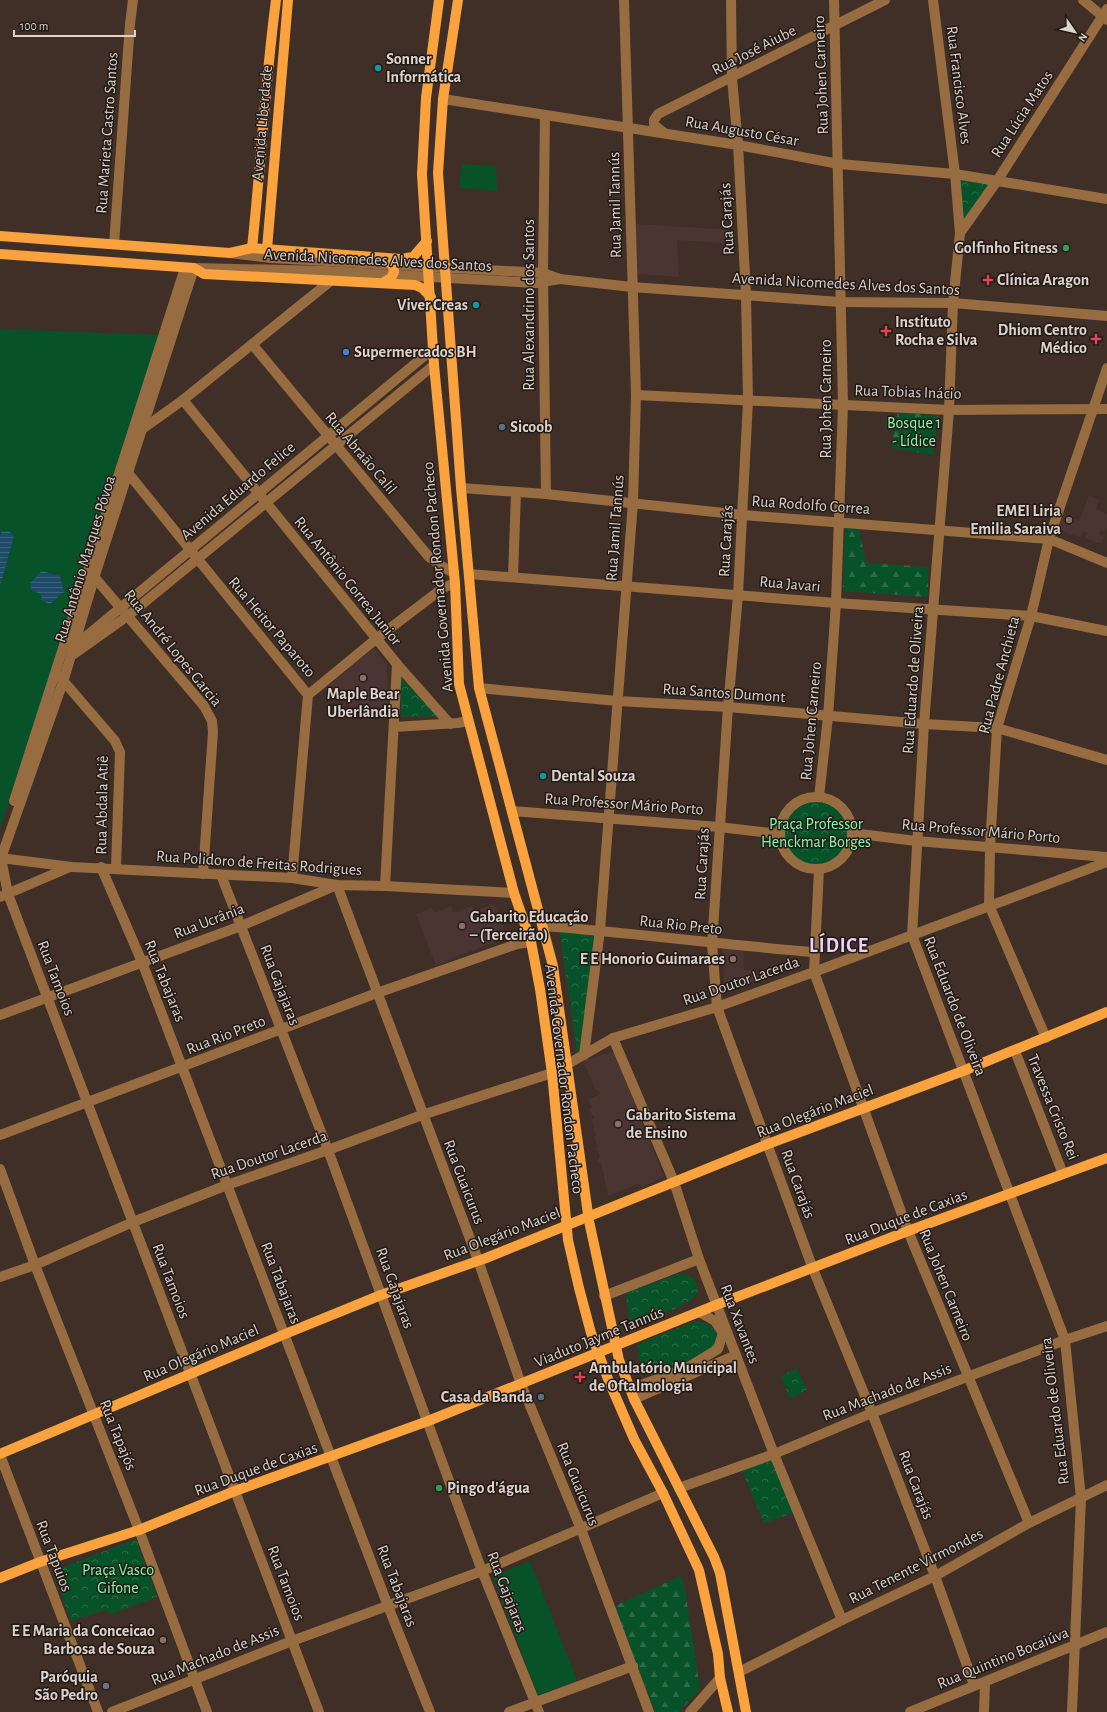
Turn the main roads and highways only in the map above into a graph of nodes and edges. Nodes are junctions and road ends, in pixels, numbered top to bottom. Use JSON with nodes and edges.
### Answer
{"nodes":[{"id":1,"x":276,"y":0,"type":"edge"},
{"id":2,"x":288,"y":0,"type":"edge"},
{"id":3,"x":439,"y":0,"type":"edge"},
{"id":4,"x":458,"y":0,"type":"edge"},
{"id":5,"x":265,"y":97,"type":"junction"},
{"id":6,"x":279,"y":98,"type":"junction"},
{"id":7,"x":0,"y":236,"type":"edge"},
{"id":8,"x":427,"y":241,"type":"junction"},
{"id":9,"x":252,"y":248,"type":"junction"},
{"id":10,"x":267,"y":249,"type":"junction"},
{"id":11,"x":0,"y":254,"type":"edge"},
{"id":12,"x":384,"y":258,"type":"junction"},
{"id":13,"x":382,"y":283,"type":"junction"},
{"id":14,"x":430,"y":297,"type":"junction"},
{"id":15,"x":1107,"y":1012,"type":"edge"},
{"id":16,"x":1107,"y":1158,"type":"edge"},
{"id":17,"x":699,"y":1312,"type":"joint"},
{"id":18,"x":521,"y":1384,"type":"joint"},
{"id":19,"x":0,"y":1455,"type":"edge"},
{"id":20,"x":0,"y":1578,"type":"edge"},
{"id":21,"x":728,"y":1712,"type":"edge"},
{"id":22,"x":746,"y":1712,"type":"edge"}],
"edges":[{"from":1,"to":5,"type":"main road","name":"Avenida Liberdade"},
{"from":2,"to":6,"type":"main road","name":"Avenida Liberdade"},
{"from":3,"to":8,"type":"main road","name":"Avenida Governador Rondon Pacheco"},
{"from":4,"to":22,"type":"main road","name":"Avenida Governador Rondon Pacheco"},
{"from":5,"to":6,"type":"main road"},
{"from":5,"to":9,"type":"main road","name":"Avenida Liberdade"},
{"from":6,"to":10,"type":"main road","name":"Avenida Liberdade"},
{"from":7,"to":9,"type":"main road","name":"Avenida Nicomedes Alves dos Santos"},
{"from":8,"to":12,"type":"main road","name":"Avenida Nicomedes Alves dos Santos"},
{"from":8,"to":14,"type":"main road","name":"Avenida Governador Rondon Pacheco"},
{"from":9,"to":10,"type":"main road","name":"Avenida Nicomedes Alves dos Santos"},
{"from":10,"to":12,"type":"main road","name":"Avenida Nicomedes Alves dos Santos"},
{"from":11,"to":13,"type":"main road","name":"Avenida Nicomedes Alves dos Santos"},
{"from":12,"to":13,"type":"main road"},
{"from":13,"to":14,"type":"main road","name":"Avenida Nicomedes Alves dos Santos"},
{"from":14,"to":21,"type":"main road","name":"Avenida Governador Rondon Pacheco"},
{"from":15,"to":19,"type":"main road","name":"Rua Olegário Maciel"},
{"from":16,"to":17,"type":"main road","name":"Rua Duque de Caxias"},
{"from":17,"to":18,"type":"main road","name":"Viaduto Jayme Tannús"},
{"from":18,"to":20,"type":"main road","name":"Rua Duque de Caxias"}]}
